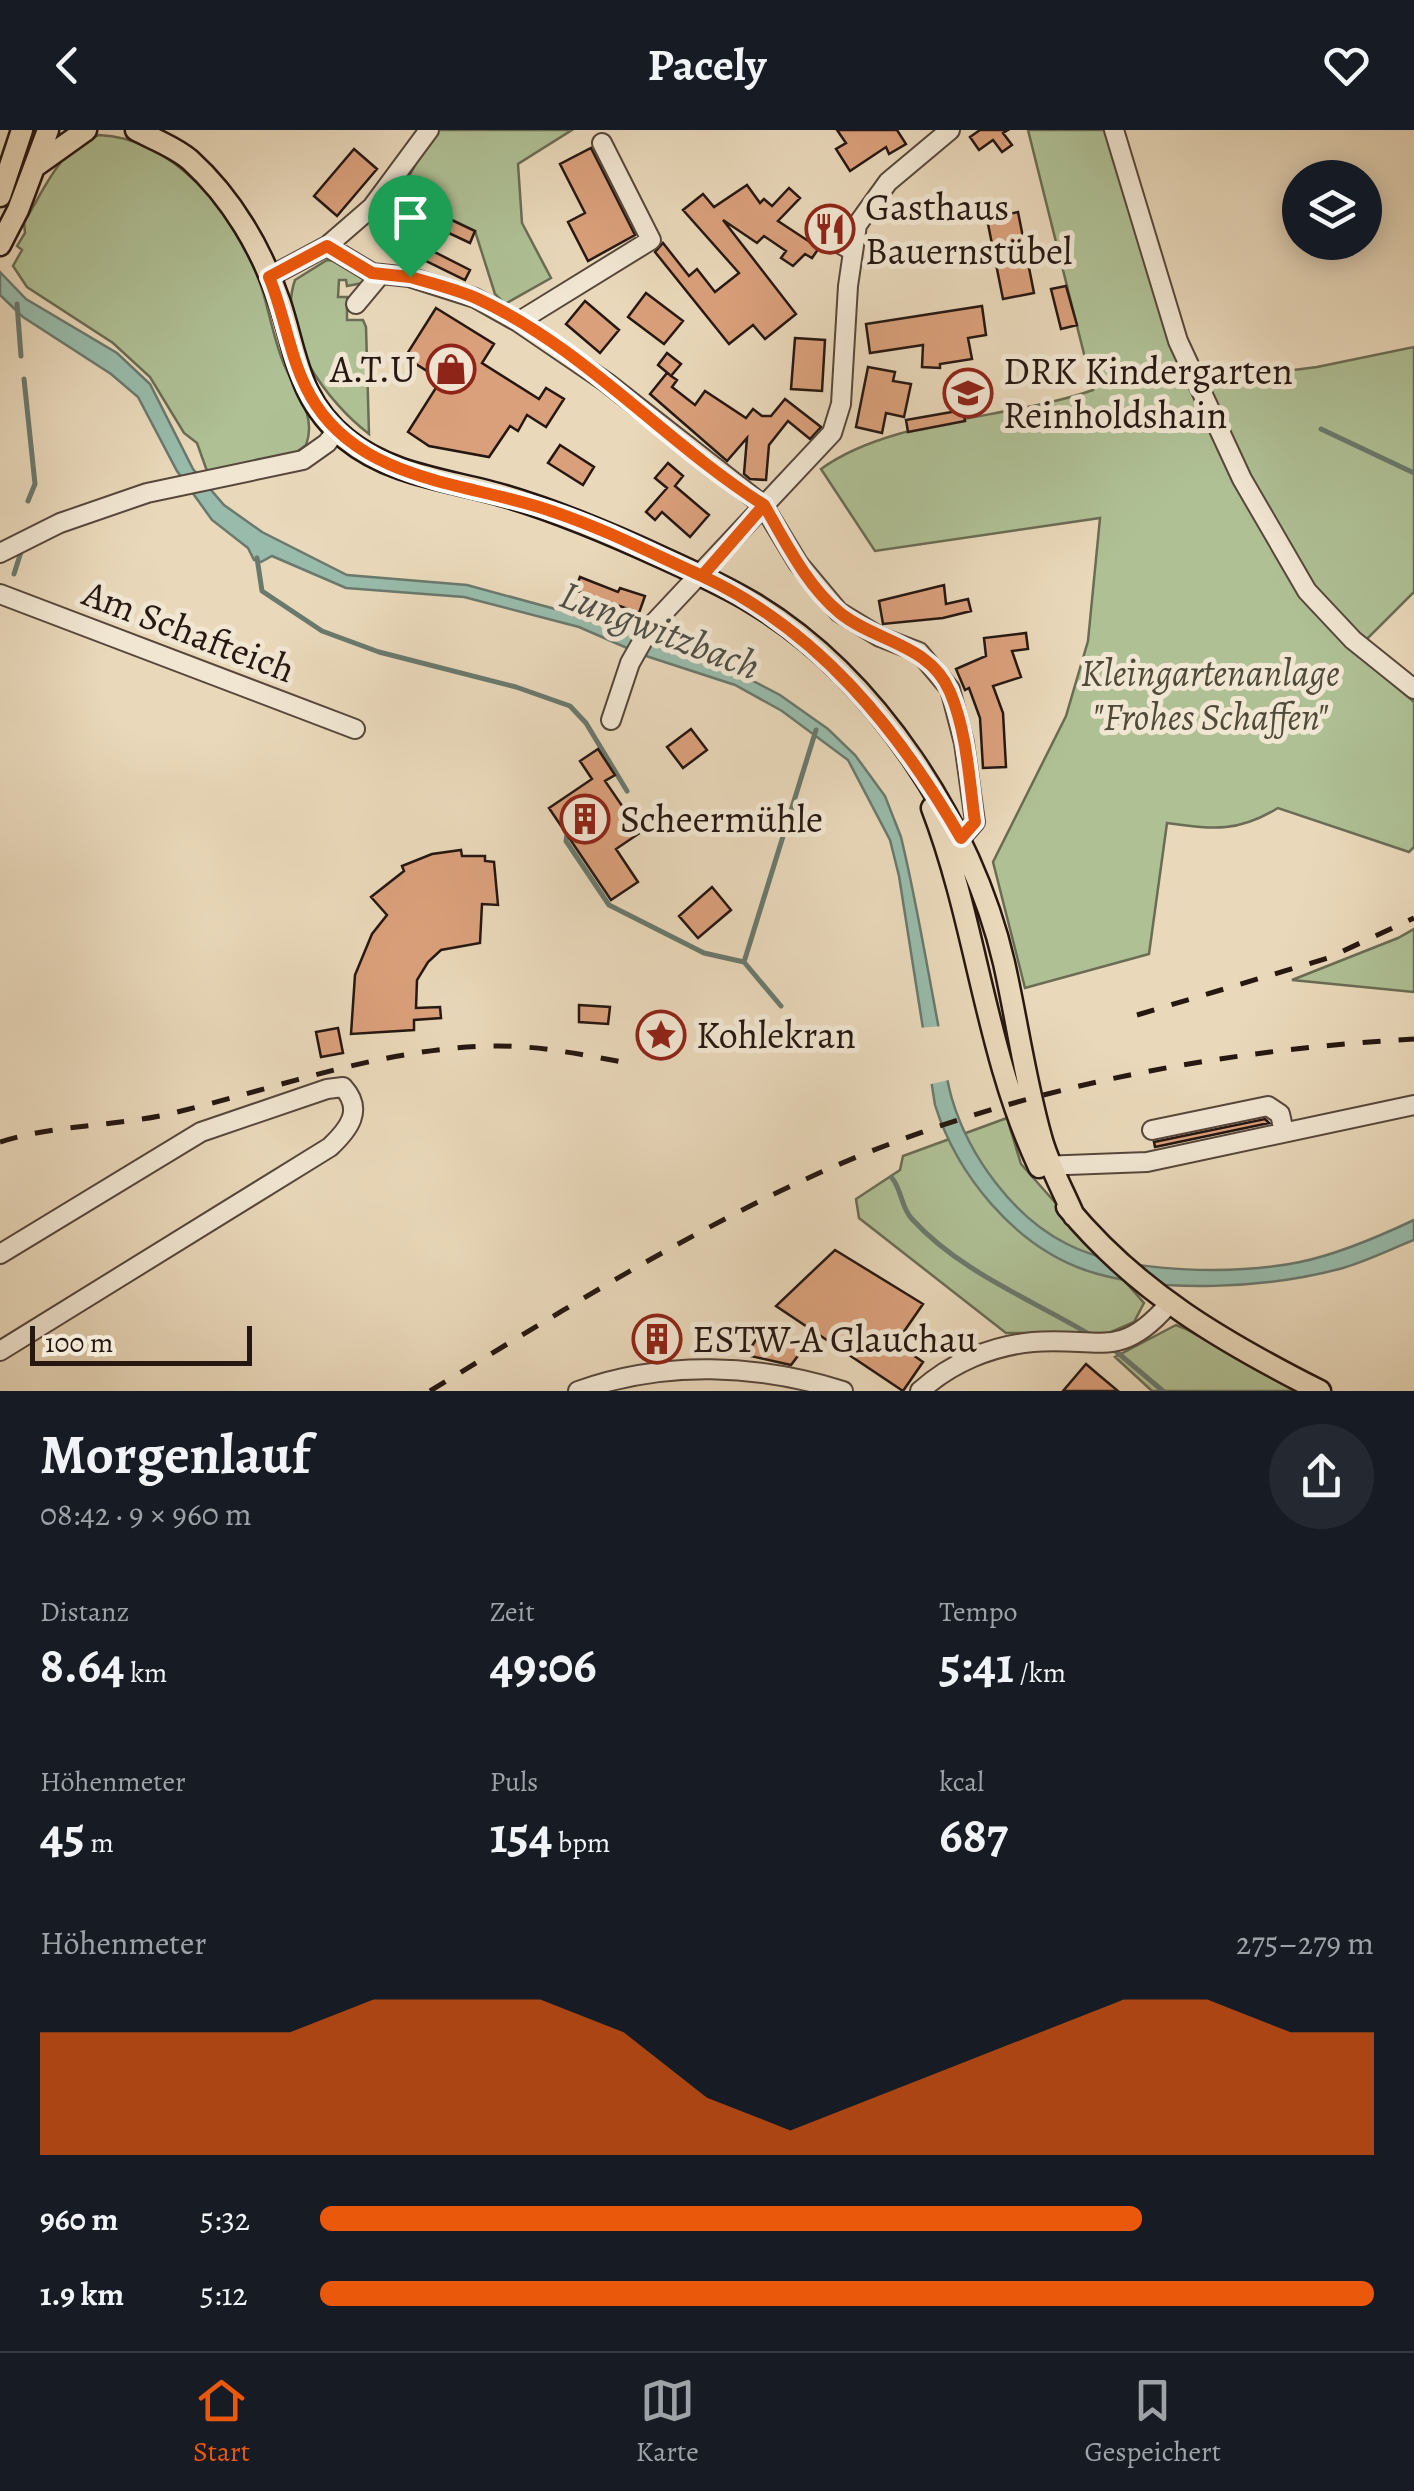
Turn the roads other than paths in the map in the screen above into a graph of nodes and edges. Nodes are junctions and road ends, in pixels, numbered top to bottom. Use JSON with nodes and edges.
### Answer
{"nodes":[{"id":1,"x":22,"y":130,"type":"edge"},
{"id":2,"x":48,"y":130,"type":"edge"},
{"id":3,"x":86,"y":130,"type":"edge"},
{"id":4,"x":136,"y":130,"type":"edge"},
{"id":5,"x":429,"y":130,"type":"edge"},
{"id":6,"x":950,"y":130,"type":"edge"},
{"id":7,"x":1114,"y":130,"type":"edge"},
{"id":8,"x":602,"y":143,"type":"dead end"},
{"id":9,"x":36,"y":166,"type":"junction"},
{"id":10,"x":0,"y":196,"type":"edge"},
{"id":11,"x":817,"y":232,"type":"dead end"},
{"id":12,"x":2,"y":242,"type":"edge"},
{"id":13,"x":327,"y":246,"type":"junction"},
{"id":14,"x":853,"y":251,"type":"junction"},
{"id":15,"x":381,"y":274,"type":"junction"},
{"id":16,"x":269,"y":277,"type":"junction"},
{"id":17,"x":356,"y":304,"type":"dead end"},
{"id":18,"x":518,"y":322,"type":"junction"},
{"id":19,"x":337,"y":430,"type":"junction"},
{"id":20,"x":764,"y":505,"type":"junction"},
{"id":21,"x":0,"y":553,"type":"edge"},
{"id":22,"x":702,"y":576,"type":"junction"},
{"id":23,"x":0,"y":594,"type":"edge"},
{"id":24,"x":1414,"y":689,"type":"edge"},
{"id":25,"x":610,"y":720,"type":"dead end"},
{"id":26,"x":354,"y":729,"type":"dead end"},
{"id":27,"x":911,"y":760,"type":"junction"},
{"id":28,"x":961,"y":838,"type":"junction"},
{"id":29,"x":1414,"y":1105,"type":"edge"},
{"id":30,"x":1152,"y":1130,"type":"dead end"},
{"id":31,"x":1284,"y":1132,"type":"junction"},
{"id":32,"x":1045,"y":1165,"type":"junction"},
{"id":33,"x":0,"y":1254,"type":"edge"},
{"id":34,"x":1161,"y":1299,"type":"junction"},
{"id":35,"x":0,"y":1351,"type":"edge"},
{"id":36,"x":578,"y":1391,"type":"edge"},
{"id":37,"x":843,"y":1391,"type":"edge"},
{"id":38,"x":920,"y":1391,"type":"edge"},
{"id":39,"x":1320,"y":1391,"type":"edge"}],
"edges":[{"from":1,"to":10,"type":"main road"},
{"from":2,"to":9,"type":"main road"},
{"from":3,"to":9,"type":"main road"},
{"from":4,"to":16,"type":"main road"},
{"from":5,"to":13,"type":"street"},
{"from":6,"to":14,"type":"street"},
{"from":7,"to":24,"type":"street"},
{"from":8,"to":18,"type":"street"},
{"from":9,"to":12,"type":"main road"},
{"from":11,"to":14,"type":"street"},
{"from":13,"to":15,"type":"street"},
{"from":13,"to":16,"type":"street"},
{"from":14,"to":20,"type":"street"},
{"from":15,"to":17,"type":"street"},
{"from":15,"to":18,"type":"street"},
{"from":16,"to":19,"type":"main road"},
{"from":18,"to":20,"type":"street"},
{"from":19,"to":21,"type":"street"},
{"from":19,"to":22,"type":"main road"},
{"from":20,"to":22,"type":"street"},
{"from":20,"to":28,"type":"street"},
{"from":22,"to":25,"type":"street"},
{"from":22,"to":27,"type":"main road"},
{"from":23,"to":26,"type":"street","name":"Am Schafteich"},
{"from":27,"to":28,"type":"main road"},
{"from":27,"to":32,"type":"main road"},
{"from":28,"to":32,"type":"main road"},
{"from":29,"to":31,"type":"street"},
{"from":30,"to":31,"type":"street"},
{"from":31,"to":32,"type":"street"},
{"from":32,"to":34,"type":"main road"},
{"from":33,"to":35,"type":"street"},
{"from":34,"to":38,"type":"street"},
{"from":34,"to":39,"type":"main road"},
{"from":36,"to":37,"type":"street"}]}
